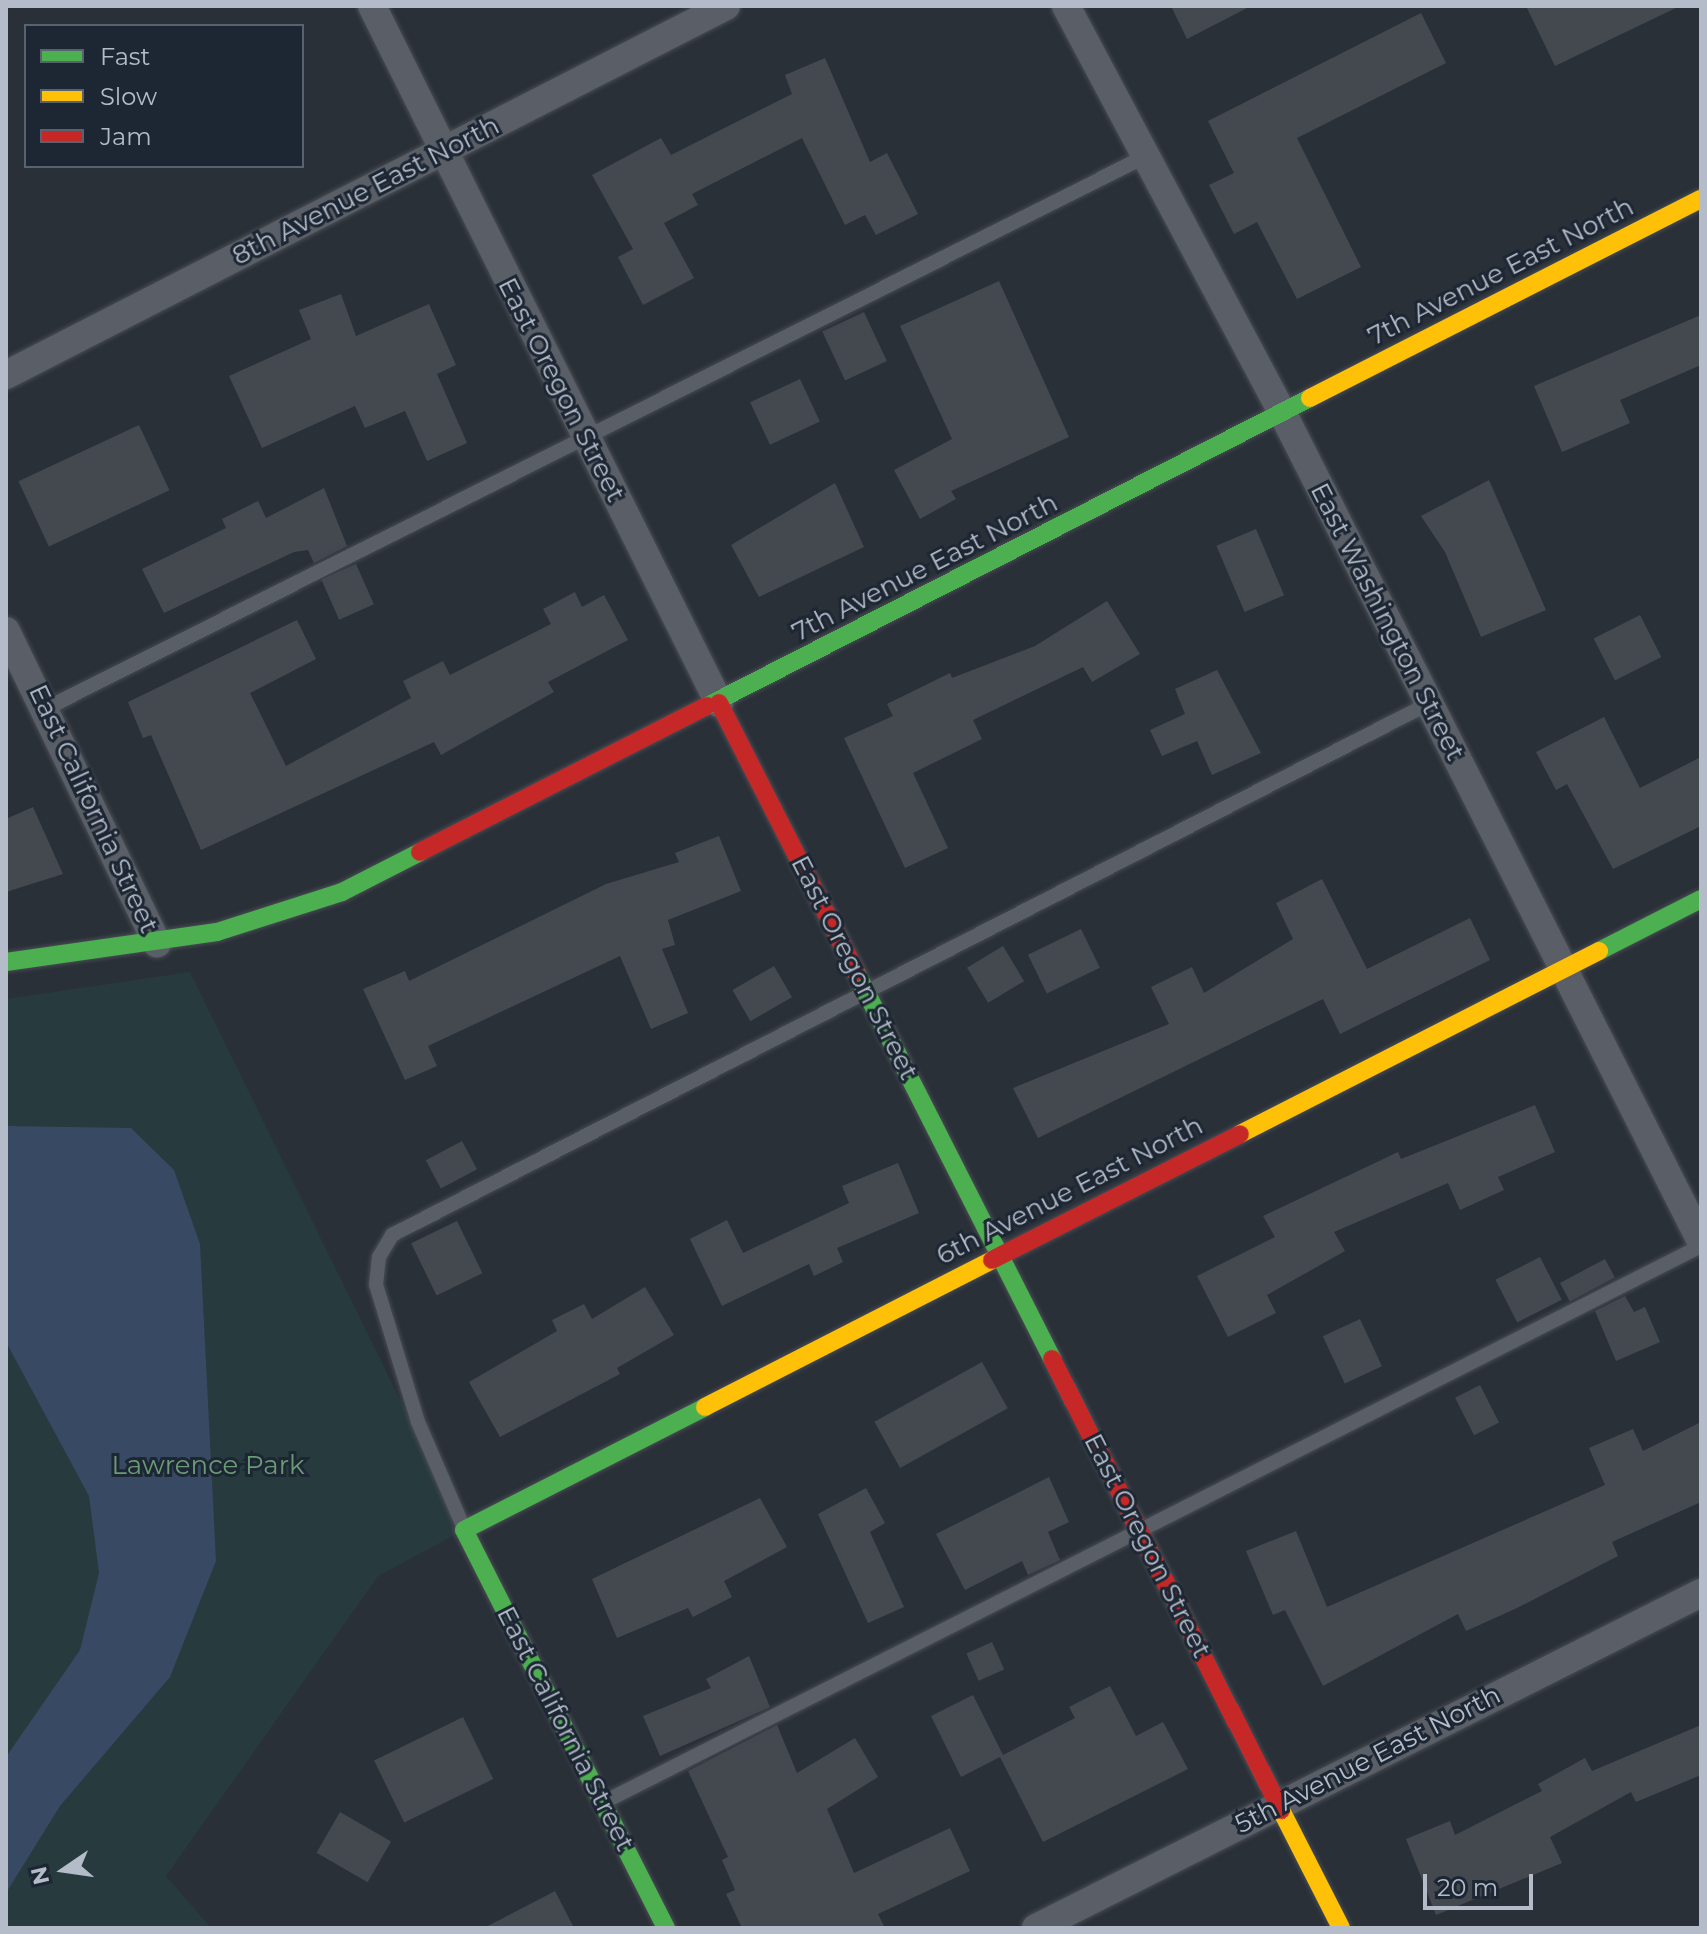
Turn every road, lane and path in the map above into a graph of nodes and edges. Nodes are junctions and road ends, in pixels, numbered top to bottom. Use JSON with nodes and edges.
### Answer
{"nodes":[{"id":1,"x":372,"y":6,"type":"edge"},
{"id":2,"x":726,"y":6,"type":"edge"},
{"id":3,"x":1066,"y":6,"type":"edge"},
{"id":4,"x":445,"y":151,"type":"junction"},
{"id":5,"x":1146,"y":156,"type":"junction"},
{"id":6,"x":1701,"y":199,"type":"edge"},
{"id":7,"x":6,"y":375,"type":"edge"},
{"id":8,"x":1283,"y":414,"type":"junction"},
{"id":9,"x":584,"y":436,"type":"junction"},
{"id":10,"x":6,"y":631,"type":"edge"},
{"id":11,"x":719,"y":703,"type":"junction"},
{"id":12,"x":1428,"y":704,"type":"junction"},
{"id":13,"x":47,"y":708,"type":"junction"},
{"id":14,"x":1701,"y":899,"type":"edge"},
{"id":15,"x":157,"y":943,"type":"junction"},
{"id":16,"x":6,"y":962,"type":"edge"},
{"id":17,"x":1564,"y":970,"type":"junction"},
{"id":18,"x":865,"y":990,"type":"junction"},
{"id":19,"x":1701,"y":1243,"type":"edge"},
{"id":20,"x":999,"y":1254,"type":"junction"},
{"id":21,"x":464,"y":1530,"type":"junction"},
{"id":22,"x":1139,"y":1530,"type":"junction"},
{"id":23,"x":1701,"y":1593,"type":"edge"},
{"id":24,"x":602,"y":1803,"type":"junction"},
{"id":25,"x":1279,"y":1806,"type":"junction"},
{"id":26,"x":666,"y":1928,"type":"edge"},
{"id":27,"x":1036,"y":1928,"type":"edge"},
{"id":28,"x":1341,"y":1928,"type":"edge"}],
"edges":[{"from":1,"to":4,"type":"street","name":"East Oregon Street"},
{"from":2,"to":4,"type":"street","name":"8th Avenue East North"},
{"from":3,"to":5,"type":"street","name":"East Washington Street"},
{"from":4,"to":7,"type":"street","name":"8th Avenue East North"},
{"from":4,"to":9,"type":"street","name":"East Oregon Street"},
{"from":5,"to":8,"type":"street","name":"East Washington Street"},
{"from":5,"to":9,"type":"lane"},
{"from":6,"to":8,"type":"street","name":"7th Avenue East North"},
{"from":8,"to":11,"type":"street","name":"7th Avenue East North"},
{"from":8,"to":12,"type":"street","name":"East Washington Street"},
{"from":9,"to":11,"type":"street","name":"East Oregon Street"},
{"from":9,"to":13,"type":"lane"},
{"from":10,"to":13,"type":"street","name":"East California Street"},
{"from":11,"to":15,"type":"street","name":"7th Avenue East North"},
{"from":11,"to":18,"type":"street","name":"East Oregon Street"},
{"from":12,"to":17,"type":"street","name":"East Washington Street"},
{"from":12,"to":18,"type":"lane"},
{"from":13,"to":15,"type":"street","name":"East California Street"},
{"from":14,"to":17,"type":"street","name":"6th Avenue East North"},
{"from":15,"to":16,"type":"street","name":"7th Avenue East North"},
{"from":17,"to":19,"type":"street","name":"East Washington Street"},
{"from":17,"to":20,"type":"street","name":"6th Avenue East North"},
{"from":18,"to":20,"type":"street","name":"East Oregon Street"},
{"from":18,"to":21,"type":"lane"},
{"from":19,"to":22,"type":"lane"},
{"from":20,"to":21,"type":"street","name":"6th Avenue East North"},
{"from":20,"to":22,"type":"street","name":"East Oregon Street"},
{"from":21,"to":24,"type":"street","name":"East California Street"},
{"from":22,"to":24,"type":"lane"},
{"from":22,"to":25,"type":"street","name":"East Oregon Street"},
{"from":23,"to":25,"type":"street","name":"5th Avenue East North"},
{"from":24,"to":26,"type":"street","name":"East California Street"},
{"from":25,"to":27,"type":"street","name":"5th Avenue East North"},
{"from":25,"to":28,"type":"street","name":"East Oregon Street"}]}
